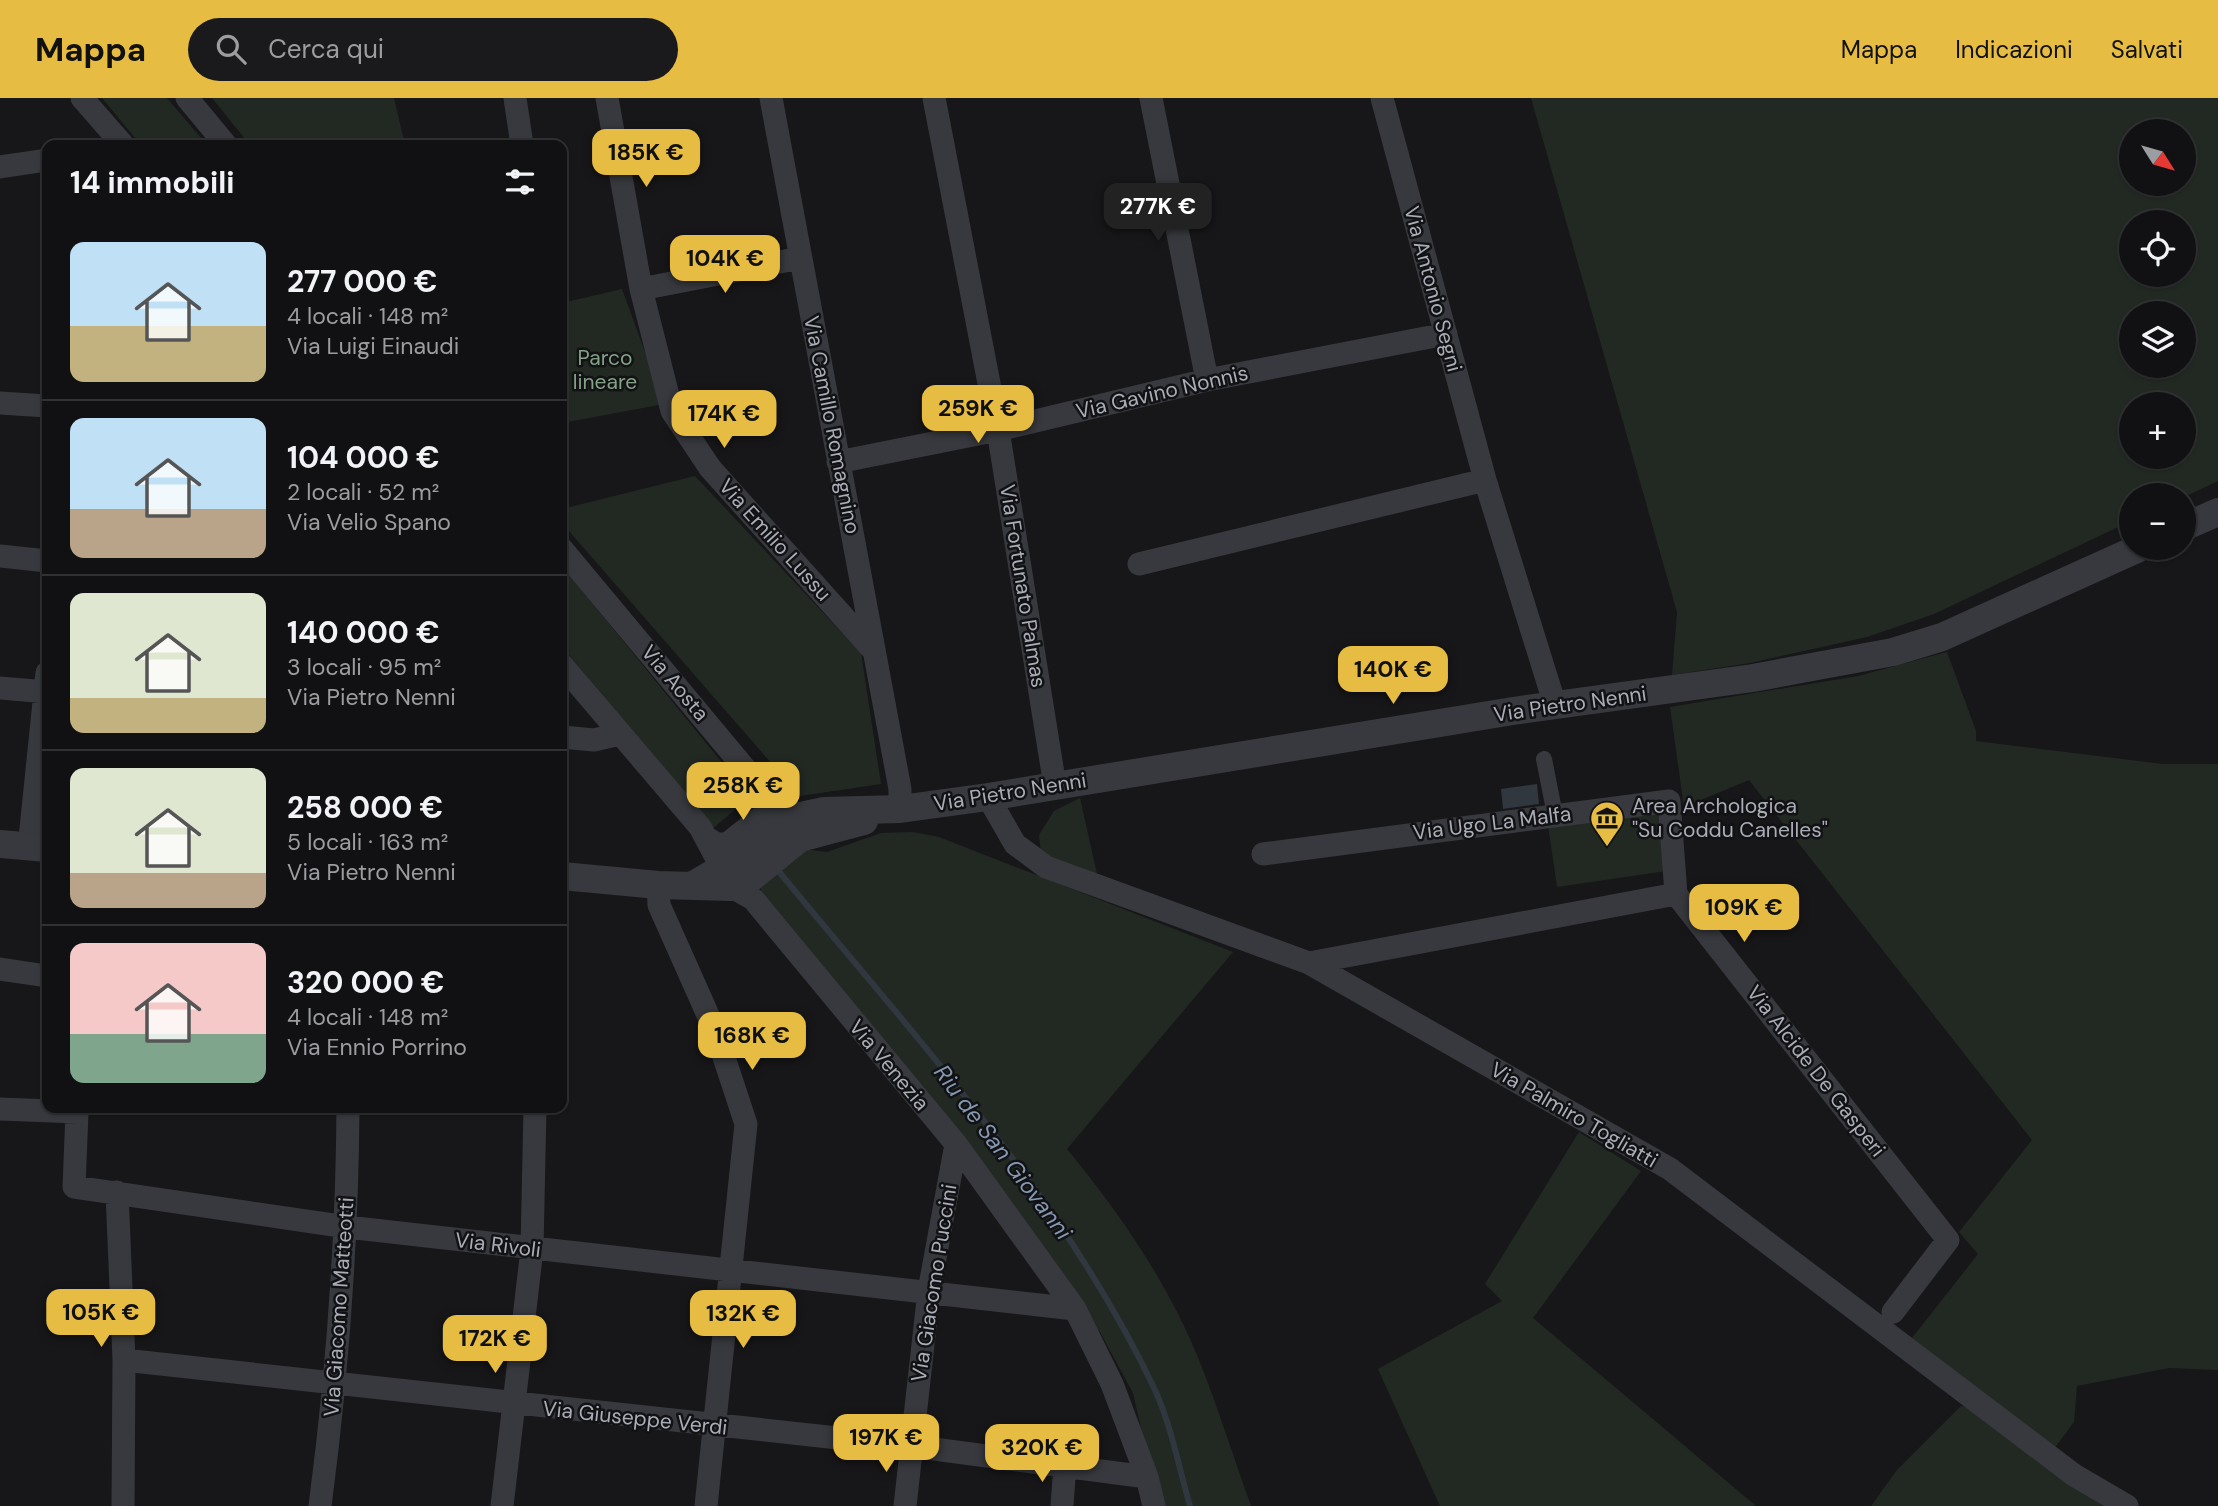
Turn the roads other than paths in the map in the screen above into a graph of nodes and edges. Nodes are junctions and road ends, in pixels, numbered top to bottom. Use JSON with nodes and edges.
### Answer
{"nodes":[{"id":1,"x":82,"y":98,"type":"edge"},
{"id":2,"x":187,"y":98,"type":"edge"},
{"id":3,"x":514,"y":98,"type":"edge"},
{"id":4,"x":607,"y":98,"type":"edge"},
{"id":5,"x":771,"y":98,"type":"edge"},
{"id":6,"x":934,"y":98,"type":"edge"},
{"id":7,"x":1151,"y":98,"type":"edge"},
{"id":8,"x":1382,"y":98,"type":"edge"},
{"id":9,"x":119,"y":140,"type":"edge"},
{"id":10,"x":222,"y":140,"type":"edge"},
{"id":11,"x":521,"y":140,"type":"edge"},
{"id":12,"x":42,"y":161,"type":"edge"},
{"id":13,"x":0,"y":167,"type":"edge"},
{"id":14,"x":800,"y":258,"type":"junction"},
{"id":15,"x":641,"y":289,"type":"junction"},
{"id":16,"x":1446,"y":334,"type":"junction"},
{"id":17,"x":1207,"y":380,"type":"junction"},
{"id":18,"x":0,"y":403,"type":"edge"},
{"id":19,"x":42,"y":406,"type":"edge"},
{"id":20,"x":998,"y":430,"type":"junction"},
{"id":21,"x":838,"y":462,"type":"junction"},
{"id":22,"x":1485,"y":480,"type":"junction"},
{"id":23,"x":2218,"y":512,"type":"edge"},
{"id":24,"x":2196,"y":522,"type":"edge"},
{"id":25,"x":567,"y":555,"type":"edge"},
{"id":26,"x":0,"y":556,"type":"edge"},
{"id":27,"x":2119,"y":557,"type":"edge"},
{"id":28,"x":42,"y":560,"type":"edge"},
{"id":29,"x":1139,"y":564,"type":"dead end"},
{"id":30,"x":862,"y":588,"type":"junction"},
{"id":31,"x":827,"y":599,"type":"junction"},
{"id":32,"x":874,"y":651,"type":"junction"},
{"id":33,"x":567,"y":671,"type":"edge"},
{"id":34,"x":42,"y":686,"type":"edge"},
{"id":35,"x":0,"y":688,"type":"edge"},
{"id":36,"x":1555,"y":705,"type":"junction"},
{"id":37,"x":620,"y":734,"type":"junction"},
{"id":38,"x":567,"y":737,"type":"edge"},
{"id":39,"x":1544,"y":759,"type":"dead end"},
{"id":40,"x":42,"y":776,"type":"edge"},
{"id":41,"x":1055,"y":786,"type":"junction"},
{"id":42,"x":764,"y":790,"type":"junction"},
{"id":43,"x":988,"y":797,"type":"junction"},
{"id":44,"x":900,"y":809,"type":"junction"},
{"id":45,"x":1555,"y":815,"type":"junction"},
{"id":46,"x":790,"y":826,"type":"junction"},
{"id":47,"x":707,"y":838,"type":"junction"},
{"id":48,"x":0,"y":844,"type":"edge"},
{"id":49,"x":38,"y":848,"type":"edge"},
{"id":50,"x":1263,"y":854,"type":"dead end"},
{"id":51,"x":733,"y":874,"type":"junction"},
{"id":52,"x":567,"y":876,"type":"edge"},
{"id":53,"x":658,"y":885,"type":"junction"},
{"id":54,"x":1676,"y":894,"type":"junction"},
{"id":55,"x":1309,"y":963,"type":"junction"},
{"id":56,"x":0,"y":969,"type":"edge"},
{"id":57,"x":42,"y":975,"type":"edge"},
{"id":58,"x":0,"y":1110,"type":"edge"},
{"id":59,"x":42,"y":1111,"type":"edge"},
{"id":60,"x":77,"y":1113,"type":"edge"},
{"id":61,"x":348,"y":1113,"type":"edge"},
{"id":62,"x":535,"y":1113,"type":"edge"},
{"id":63,"x":956,"y":1144,"type":"junction"},
{"id":64,"x":117,"y":1192,"type":"junction"},
{"id":65,"x":347,"y":1227,"type":"junction"},
{"id":66,"x":532,"y":1249,"type":"junction"},
{"id":67,"x":730,"y":1269,"type":"junction"},
{"id":68,"x":929,"y":1291,"type":"junction"},
{"id":69,"x":1075,"y":1309,"type":"junction"},
{"id":70,"x":1893,"y":1312,"type":"dead end"},
{"id":71,"x":124,"y":1360,"type":"junction"},
{"id":72,"x":337,"y":1385,"type":"junction"},
{"id":73,"x":513,"y":1405,"type":"junction"},
{"id":74,"x":713,"y":1426,"type":"junction"},
{"id":75,"x":911,"y":1446,"type":"junction"},
{"id":76,"x":1065,"y":1464,"type":"junction"},
{"id":77,"x":1147,"y":1477,"type":"junction"},
{"id":78,"x":123,"y":1506,"type":"edge"},
{"id":79,"x":320,"y":1506,"type":"edge"},
{"id":80,"x":502,"y":1506,"type":"edge"},
{"id":81,"x":706,"y":1506,"type":"edge"},
{"id":82,"x":905,"y":1506,"type":"edge"},
{"id":83,"x":1062,"y":1506,"type":"edge"},
{"id":84,"x":1154,"y":1506,"type":"edge"},
{"id":85,"x":2127,"y":1506,"type":"edge"}],
"edges":[{"from":1,"to":9,"type":"street"},
{"from":2,"to":10,"type":"street"},
{"from":3,"to":11,"type":"street"},
{"from":4,"to":15,"type":"street","name":"Via Emilio Lussu"},
{"from":5,"to":14,"type":"street","name":"Via Camillo Romagnino"},
{"from":6,"to":20,"type":"street","name":"Via Fortunato Palmas"},
{"from":7,"to":17,"type":"street"},
{"from":8,"to":16,"type":"street","name":"Via Antonio Segni"},
{"from":12,"to":13,"type":"street"},
{"from":14,"to":15,"type":"street"},
{"from":14,"to":21,"type":"street","name":"Via Camillo Romagnino"},
{"from":15,"to":31,"type":"street","name":"Via Emilio Lussu"},
{"from":16,"to":17,"type":"street","name":"Via Gavino Nonnis"},
{"from":16,"to":22,"type":"street","name":"Via Antonio Segni"},
{"from":17,"to":20,"type":"street","name":"Via Gavino Nonnis"},
{"from":18,"to":19,"type":"street"},
{"from":20,"to":21,"type":"street","name":"Via Gavino Nonnis"},
{"from":20,"to":41,"type":"street","name":"Via Fortunato Palmas"},
{"from":21,"to":30,"type":"street","name":"Via Camillo Romagnino"},
{"from":22,"to":29,"type":"street"},
{"from":22,"to":36,"type":"street","name":"Via Antonio Segni"},
{"from":23,"to":24,"type":"street"},
{"from":25,"to":42,"type":"street","name":"Via Aosta"},
{"from":26,"to":28,"type":"street"},
{"from":27,"to":36,"type":"street","name":"Via Pietro Nenni"},
{"from":30,"to":31,"type":"street"},
{"from":30,"to":32,"type":"street","name":"Via Camillo Romagnino"},
{"from":31,"to":32,"type":"street","name":"Via Emilio Lussu"},
{"from":32,"to":44,"type":"street","name":"Via Camillo Romagnino"},
{"from":33,"to":37,"type":"street","name":"Via Venezia"},
{"from":34,"to":35,"type":"street"},
{"from":36,"to":41,"type":"street","name":"Via Pietro Nenni"},
{"from":37,"to":38,"type":"street"},
{"from":37,"to":47,"type":"street","name":"Via Venezia"},
{"from":39,"to":45,"type":"street"},
{"from":40,"to":49,"type":"street"},
{"from":41,"to":43,"type":"street","name":"Via Pietro Nenni"},
{"from":42,"to":46,"type":"street","name":"Via Aosta"},
{"from":42,"to":47,"type":"street"},
{"from":43,"to":44,"type":"street","name":"Via Pietro Nenni"},
{"from":43,"to":55,"type":"street","name":"Via Palmiro Togliatti"},
{"from":44,"to":46,"type":"street","name":"Via Pietro Nenni"},
{"from":45,"to":50,"type":"street","name":"Via Ugo La Malfa"},
{"from":45,"to":54,"type":"street","name":"Via Ugo La Malfa"},
{"from":46,"to":51,"type":"street","name":"Via Pietro Nenni"},
{"from":47,"to":51,"type":"street","name":"Via Venezia"},
{"from":48,"to":49,"type":"street"},
{"from":51,"to":53,"type":"street","name":"Via Pietro Nenni"},
{"from":51,"to":63,"type":"street","name":"Via Venezia"},
{"from":52,"to":53,"type":"street"},
{"from":53,"to":67,"type":"street"},
{"from":54,"to":55,"type":"street"},
{"from":54,"to":70,"type":"street","name":"Via Alcide De Gasperi"},
{"from":55,"to":85,"type":"street","name":"Via Palmiro Togliatti"},
{"from":56,"to":57,"type":"street"},
{"from":58,"to":59,"type":"street","name":"Via Rivoli"},
{"from":60,"to":64,"type":"street","name":"Via Rivoli"},
{"from":61,"to":65,"type":"street","name":"Via Giacomo Matteotti"},
{"from":62,"to":66,"type":"street"},
{"from":63,"to":68,"type":"street","name":"Via Giacomo Puccini"},
{"from":63,"to":69,"type":"street","name":"Via Venezia"},
{"from":64,"to":65,"type":"street","name":"Via Rivoli"},
{"from":64,"to":71,"type":"street"},
{"from":65,"to":66,"type":"street","name":"Via Rivoli"},
{"from":65,"to":72,"type":"street","name":"Via Giacomo Matteotti"},
{"from":66,"to":67,"type":"street","name":"Via Rivoli"},
{"from":66,"to":73,"type":"street"},
{"from":67,"to":68,"type":"street","name":"Via Rivoli"},
{"from":67,"to":74,"type":"street"},
{"from":68,"to":69,"type":"street","name":"Via Rivoli"},
{"from":68,"to":75,"type":"street","name":"Via Giacomo Puccini"},
{"from":69,"to":77,"type":"street","name":"Via Venezia"},
{"from":71,"to":72,"type":"street","name":"Via Giuseppe Verdi"},
{"from":71,"to":78,"type":"street"},
{"from":72,"to":73,"type":"street","name":"Via Giuseppe Verdi"},
{"from":72,"to":79,"type":"street","name":"Via Giacomo Matteotti"},
{"from":73,"to":74,"type":"street","name":"Via Giuseppe Verdi"},
{"from":73,"to":80,"type":"street"},
{"from":74,"to":75,"type":"street","name":"Via Giuseppe Verdi"},
{"from":74,"to":81,"type":"street"},
{"from":75,"to":76,"type":"street","name":"Via Giuseppe Verdi"},
{"from":75,"to":82,"type":"street","name":"Via Giacomo Puccini"},
{"from":76,"to":77,"type":"street","name":"Via Giuseppe Verdi"},
{"from":76,"to":83,"type":"street"},
{"from":77,"to":84,"type":"street","name":"Via Venezia"}]}
